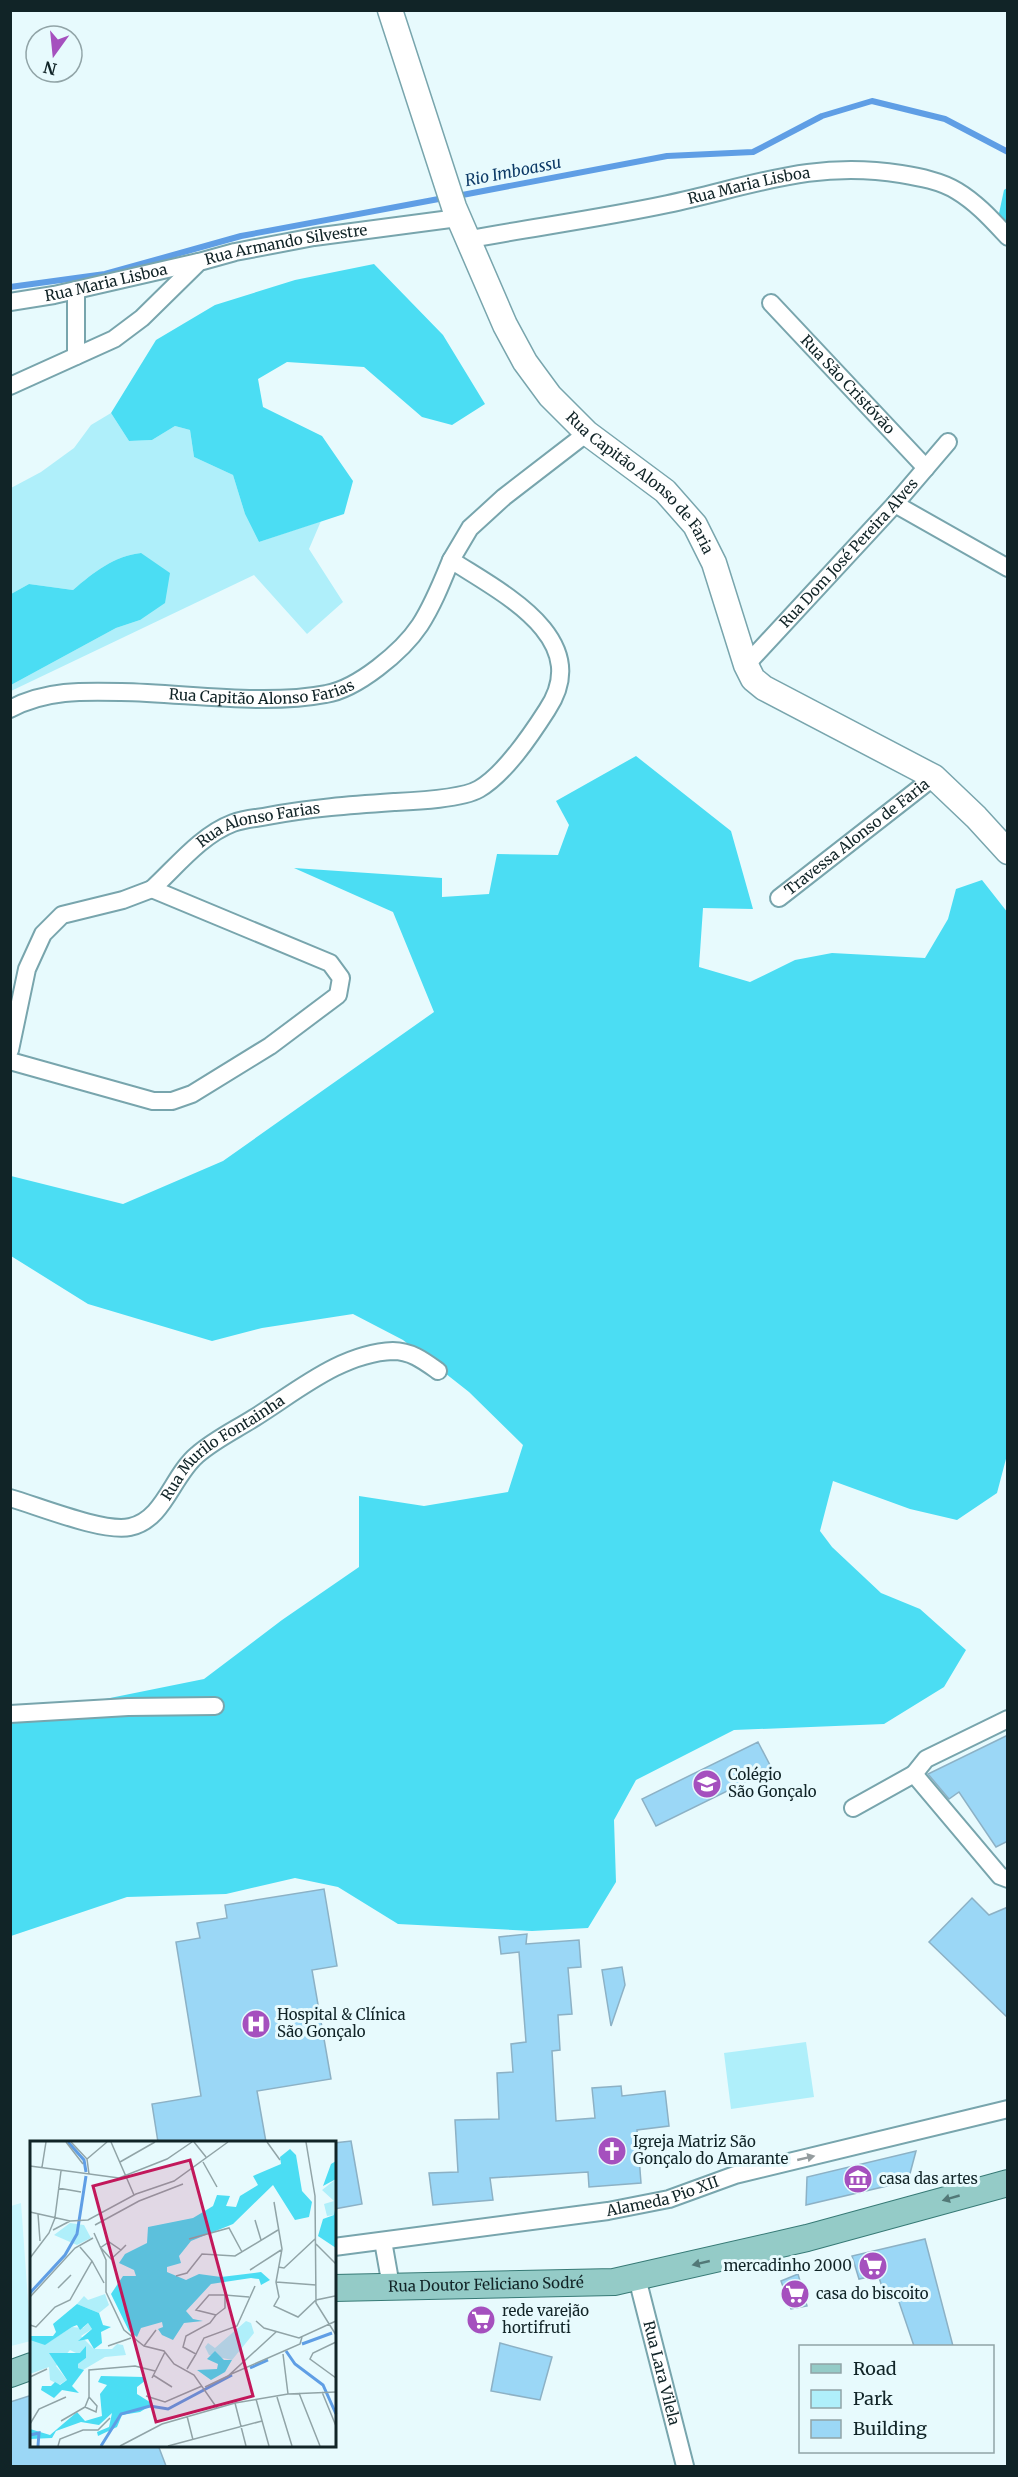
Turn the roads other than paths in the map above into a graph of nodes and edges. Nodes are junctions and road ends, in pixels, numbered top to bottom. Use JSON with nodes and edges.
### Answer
{"nodes":[{"id":1,"x":390,"y":10,"type":"edge"},
{"id":2,"x":456,"y":213,"type":"junction"},
{"id":3,"x":1008,"y":237,"type":"edge"},
{"id":4,"x":470,"y":239,"type":"junction"},
{"id":5,"x":199,"y":262,"type":"junction"},
{"id":6,"x":76,"y":290,"type":"junction"},
{"id":7,"x":10,"y":302,"type":"edge"},
{"id":8,"x":771,"y":303,"type":"dead end"},
{"id":9,"x":76,"y":356,"type":"junction"},
{"id":10,"x":10,"y":386,"type":"edge"},
{"id":11,"x":587,"y":433,"type":"junction"},
{"id":12,"x":948,"y":442,"type":"dead end"},
{"id":13,"x":926,"y":468,"type":"junction"},
{"id":14,"x":896,"y":504,"type":"junction"},
{"id":15,"x":451,"y":560,"type":"junction"},
{"id":16,"x":1008,"y":568,"type":"edge"},
{"id":17,"x":746,"y":665,"type":"junction"},
{"id":18,"x":10,"y":709,"type":"edge"},
{"id":19,"x":934,"y":777,"type":"junction"},
{"id":20,"x":1008,"y":852,"type":"edge"},
{"id":21,"x":152,"y":889,"type":"junction"},
{"id":22,"x":779,"y":898,"type":"dead end"},
{"id":23,"x":10,"y":1050,"type":"edge"},
{"id":24,"x":10,"y":1061,"type":"edge"},
{"id":25,"x":438,"y":1371,"type":"dead end"},
{"id":26,"x":10,"y":1498,"type":"edge"},
{"id":27,"x":215,"y":1706,"type":"dead end"},
{"id":28,"x":10,"y":1714,"type":"edge"},
{"id":29,"x":1008,"y":1719,"type":"edge"},
{"id":30,"x":914,"y":1774,"type":"junction"},
{"id":31,"x":853,"y":1808,"type":"dead end"},
{"id":32,"x":1008,"y":1879,"type":"edge"},
{"id":33,"x":1008,"y":2109,"type":"edge"},
{"id":34,"x":1008,"y":2183,"type":"edge"},
{"id":35,"x":383,"y":2241,"type":"junction"},
{"id":36,"x":336,"y":2247,"type":"edge"},
{"id":37,"x":637,"y":2278,"type":"junction"},
{"id":38,"x":391,"y":2286,"type":"junction"},
{"id":39,"x":336,"y":2288,"type":"edge"},
{"id":40,"x":30,"y":2367,"type":"edge"},
{"id":41,"x":10,"y":2374,"type":"edge"},
{"id":42,"x":685,"y":2466,"type":"edge"}],
"edges":[{"from":1,"to":2,"type":"street","name":"Rua Capitão Alonso de Faria"},
{"from":2,"to":4,"type":"street","name":"Rua Capitão Alonso de Faria"},
{"from":2,"to":5,"type":"street","name":"Rua Armando Silvestre"},
{"from":3,"to":4,"type":"street","name":"Rua Maria Lisboa"},
{"from":4,"to":11,"type":"street","name":"Rua Capitão Alonso de Faria"},
{"from":5,"to":6,"type":"street","name":"Rua Maria Lisboa"},
{"from":5,"to":9,"type":"street","name":"Rua Armando Silvestre"},
{"from":6,"to":7,"type":"street","name":"Rua Maria Lisboa"},
{"from":6,"to":9,"type":"street"},
{"from":8,"to":13,"type":"street","name":"Rua São Cristóvão"},
{"from":9,"to":10,"type":"street","name":"Rua Armando Silvestre"},
{"from":11,"to":15,"type":"street"},
{"from":11,"to":17,"type":"street","name":"Rua Capitão Alonso de Faria"},
{"from":12,"to":13,"type":"street","name":"Rua Dom José Pereira Alves"},
{"from":13,"to":14,"type":"street","name":"Rua Dom José Pereira Alves"},
{"from":14,"to":16,"type":"street"},
{"from":14,"to":17,"type":"street","name":"Rua Dom José Pereira Alves"},
{"from":15,"to":18,"type":"street","name":"Rua Capitão Alonso Farias"},
{"from":15,"to":21,"type":"street","name":"Rua Alonso Farias"},
{"from":17,"to":19,"type":"street","name":"Rua Capitão Alonso de Faria"},
{"from":19,"to":20,"type":"street","name":"Rua Capitão Alonso de Faria"},
{"from":19,"to":22,"type":"street","name":"Travessa Alonso de Faria"},
{"from":21,"to":23,"type":"street"},
{"from":21,"to":24,"type":"street"},
{"from":25,"to":26,"type":"street","name":"Rua Murilo Fontainha"},
{"from":27,"to":28,"type":"street"},
{"from":29,"to":30,"type":"street"},
{"from":30,"to":31,"type":"street"},
{"from":30,"to":32,"type":"street"},
{"from":35,"to":33,"type":"street","name":"Alameda Pio XII","one_way":true},
{"from":34,"to":37,"type":"main road","name":"Rua Doutor Feliciano Sodré","one_way":true},
{"from":35,"to":36,"type":"street","name":"Alameda Pio XII"},
{"from":35,"to":38,"type":"street"},
{"from":37,"to":38,"type":"main road","name":"Rua Doutor Feliciano Sodré"},
{"from":37,"to":42,"type":"street","name":"Rua Lara Vilela"},
{"from":38,"to":39,"type":"main road","name":"Rua Doutor Feliciano Sodré"},
{"from":40,"to":41,"type":"main road"}]}
